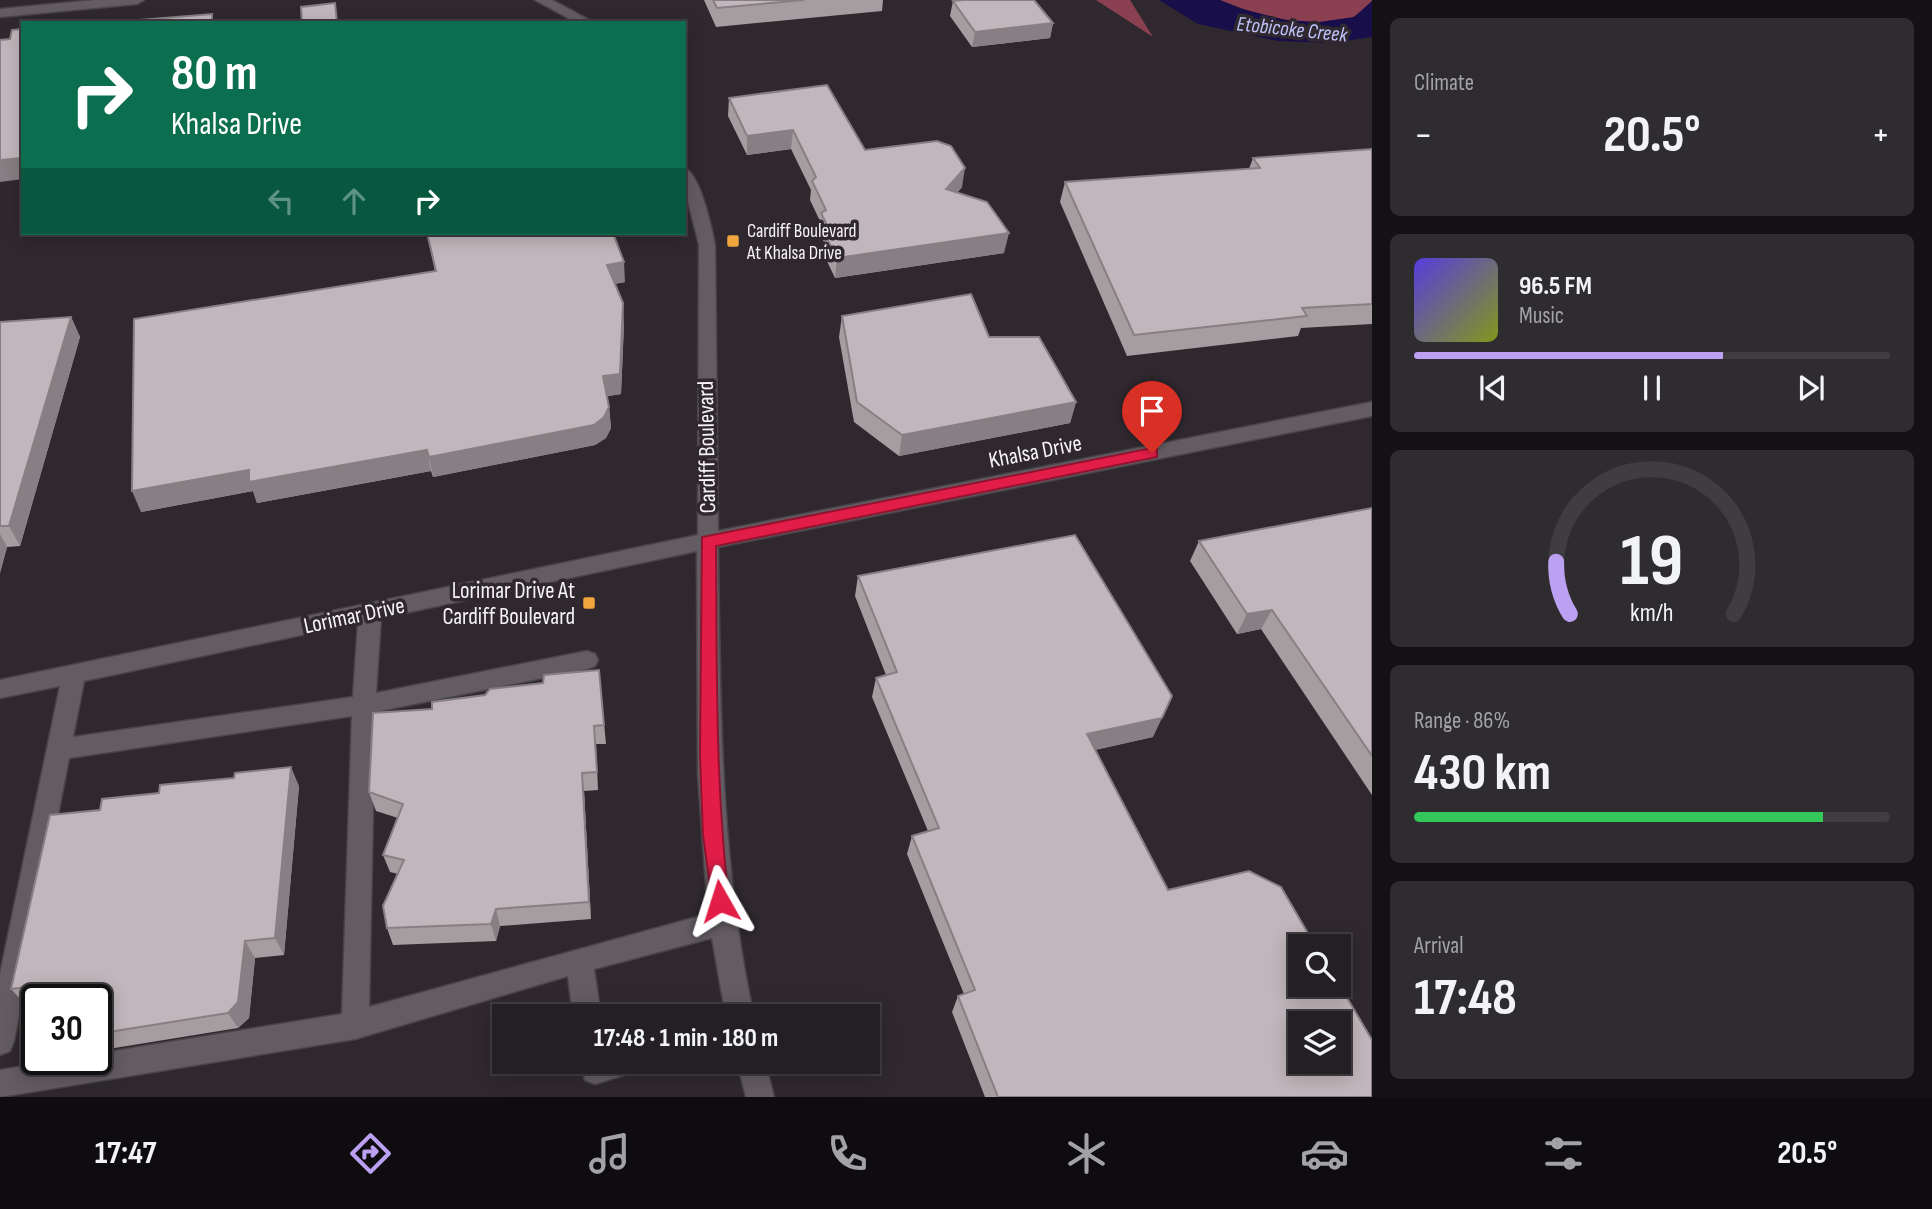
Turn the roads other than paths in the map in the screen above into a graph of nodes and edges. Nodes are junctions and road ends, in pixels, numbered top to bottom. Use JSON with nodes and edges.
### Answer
{"nodes":[{"id":1,"x":137,"y":0,"type":"edge"},
{"id":2,"x":542,"y":0,"type":"edge"},
{"id":3,"x":104,"y":2,"type":"edge"},
{"id":4,"x":0,"y":13,"type":"edge"},
{"id":5,"x":584,"y":21,"type":"edge"},
{"id":6,"x":686,"y":178,"type":"edge"},
{"id":7,"x":1372,"y":409,"type":"edge"},
{"id":8,"x":708,"y":541,"type":"junction"},
{"id":9,"x":370,"y":611,"type":"junction"},
{"id":10,"x":587,"y":660,"type":"dead end"},
{"id":11,"x":74,"y":674,"type":"junction"},
{"id":12,"x":0,"y":689,"type":"edge"},
{"id":13,"x":364,"y":705,"type":"junction"},
{"id":14,"x":59,"y":749,"type":"junction"},
{"id":15,"x":722,"y":923,"type":"junction"},
{"id":16,"x":579,"y":960,"type":"junction"},
{"id":17,"x":585,"y":1004,"type":"edge"},
{"id":18,"x":738,"y":1004,"type":"edge"},
{"id":19,"x":355,"y":1025,"type":"junction"},
{"id":20,"x":0,"y":1041,"type":"edge"},
{"id":21,"x":754,"y":1074,"type":"edge"},
{"id":22,"x":0,"y":1084,"type":"edge"},
{"id":23,"x":760,"y":1097,"type":"edge"}],
"edges":[{"from":1,"to":3,"type":"street"},
{"from":2,"to":5,"type":"street"},
{"from":3,"to":4,"type":"street"},
{"from":6,"to":8,"type":"street","name":"Cardiff Boulevard"},
{"from":7,"to":8,"type":"street","name":"Khalsa Drive"},
{"from":8,"to":9,"type":"street","name":"Lorimar Drive"},
{"from":8,"to":15,"type":"street","name":"Cardiff Boulevard"},
{"from":9,"to":11,"type":"street","name":"Lorimar Drive"},
{"from":9,"to":13,"type":"street"},
{"from":10,"to":13,"type":"street"},
{"from":11,"to":12,"type":"street","name":"Lorimar Drive"},
{"from":11,"to":14,"type":"street"},
{"from":13,"to":14,"type":"street"},
{"from":13,"to":19,"type":"street"},
{"from":14,"to":20,"type":"street"},
{"from":15,"to":16,"type":"street"},
{"from":15,"to":18,"type":"street","name":"Cardiff Boulevard"},
{"from":16,"to":17,"type":"street"},
{"from":16,"to":19,"type":"street"},
{"from":19,"to":22,"type":"street"},
{"from":21,"to":23,"type":"street"}]}
